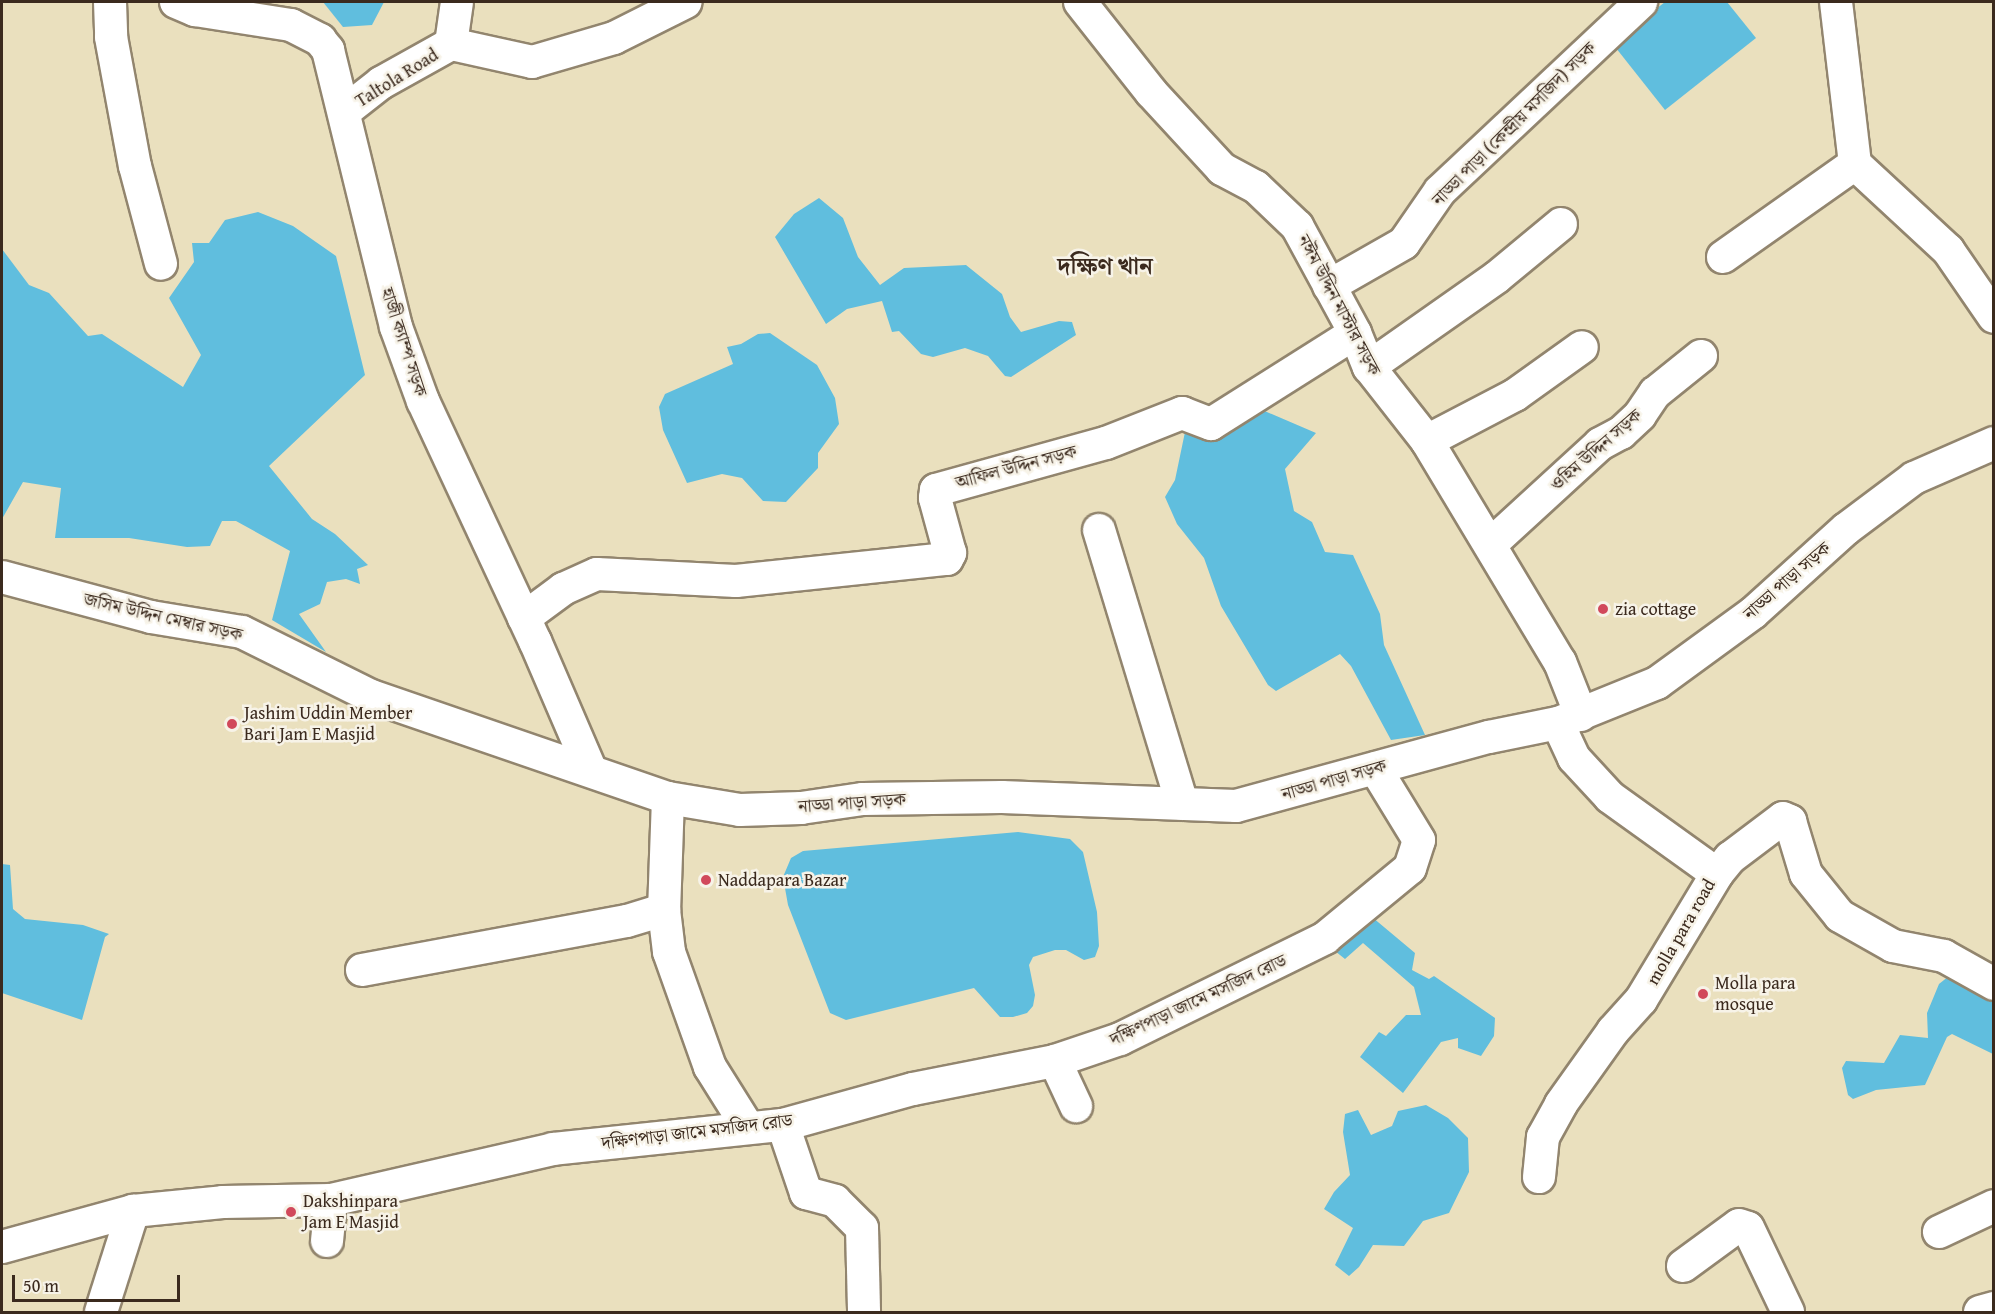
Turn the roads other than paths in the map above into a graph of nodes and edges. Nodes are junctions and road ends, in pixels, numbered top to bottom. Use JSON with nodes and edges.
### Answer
{"nodes":[{"id":1,"x":110,"y":2,"type":"edge"},
{"id":2,"x":176,"y":2,"type":"edge"},
{"id":3,"x":457,"y":2,"type":"edge"},
{"id":4,"x":686,"y":2,"type":"edge"},
{"id":5,"x":1080,"y":2,"type":"edge"},
{"id":6,"x":1641,"y":2,"type":"edge"},
{"id":7,"x":1836,"y":2,"type":"edge"},
{"id":8,"x":451,"y":44,"type":"junction"},
{"id":9,"x":344,"y":112,"type":"junction"},
{"id":10,"x":1855,"y":164,"type":"junction"},
{"id":11,"x":1561,"y":224,"type":"dead end"},
{"id":12,"x":1723,"y":257,"type":"dead end"},
{"id":13,"x":161,"y":264,"type":"dead end"},
{"id":14,"x":1329,"y":286,"type":"junction"},
{"id":15,"x":1994,"y":317,"type":"edge"},
{"id":16,"x":1355,"y":333,"type":"junction"},
{"id":17,"x":1582,"y":347,"type":"dead end"},
{"id":18,"x":1701,"y":356,"type":"dead end"},
{"id":19,"x":1369,"y":367,"type":"junction"},
{"id":20,"x":1427,"y":441,"type":"junction"},
{"id":21,"x":1994,"y":443,"type":"edge"},
{"id":22,"x":1100,"y":530,"type":"dead end"},
{"id":23,"x":1491,"y":544,"type":"junction"},
{"id":24,"x":2,"y":577,"type":"edge"},
{"id":25,"x":524,"y":618,"type":"junction"},
{"id":26,"x":1569,"y":719,"type":"junction"},
{"id":27,"x":1376,"y":768,"type":"junction"},
{"id":28,"x":590,"y":769,"type":"junction"},
{"id":29,"x":668,"y":798,"type":"junction"},
{"id":30,"x":1182,"y":804,"type":"junction"},
{"id":31,"x":1717,"y":874,"type":"junction"},
{"id":32,"x":664,"y":910,"type":"junction"},
{"id":33,"x":362,"y":970,"type":"dead end"},
{"id":34,"x":1994,"y":984,"type":"edge"},
{"id":35,"x":1055,"y":1060,"type":"junction"},
{"id":36,"x":1076,"y":1106,"type":"dead end"},
{"id":37,"x":783,"y":1125,"type":"junction"},
{"id":38,"x":747,"y":1126,"type":"junction"},
{"id":39,"x":1539,"y":1177,"type":"dead end"},
{"id":40,"x":331,"y":1200,"type":"junction"},
{"id":41,"x":1994,"y":1206,"type":"edge"},
{"id":42,"x":133,"y":1211,"type":"junction"},
{"id":43,"x":1940,"y":1232,"type":"dead end"},
{"id":44,"x":327,"y":1241,"type":"dead end"},
{"id":45,"x":2,"y":1247,"type":"edge"},
{"id":46,"x":1683,"y":1266,"type":"dead end"},
{"id":47,"x":1994,"y":1308,"type":"edge"},
{"id":48,"x":101,"y":1312,"type":"edge"},
{"id":49,"x":864,"y":1312,"type":"edge"},
{"id":50,"x":1788,"y":1312,"type":"edge"},
{"id":51,"x":1980,"y":1312,"type":"edge"}],
"edges":[{"from":1,"to":13,"type":"street"},
{"from":2,"to":9,"type":"street","name":"হাজী ক্যাম্প সড়ক"},
{"from":3,"to":8,"type":"street"},
{"from":4,"to":8,"type":"street"},
{"from":5,"to":14,"type":"street","name":"নঈম উদ্দিন মাস্টার সড়ক"},
{"from":6,"to":14,"type":"street","name":"নাড্ডা পাড়া (কেন্দ্রীয় মসজিদ) সড়ক"},
{"from":7,"to":10,"type":"street"},
{"from":8,"to":9,"type":"street","name":"Taltola Road"},
{"from":9,"to":25,"type":"street","name":"হাজী ক্যাম্প সড়ক"},
{"from":10,"to":12,"type":"street"},
{"from":10,"to":15,"type":"street"},
{"from":11,"to":19,"type":"street"},
{"from":14,"to":16,"type":"street","name":"নঈম উদ্দিন মাস্টার সড়ক"},
{"from":16,"to":19,"type":"street","name":"নঈম উদ্দিন মাস্টার সড়ক"},
{"from":16,"to":25,"type":"street","name":"আফিল উদ্দিন সড়ক"},
{"from":17,"to":20,"type":"street"},
{"from":18,"to":23,"type":"street","name":"ওহিম উদ্দিন সড়ক"},
{"from":19,"to":20,"type":"street","name":"নঈম উদ্দিন মাস্টার সড়ক"},
{"from":20,"to":23,"type":"street","name":"নঈম উদ্দিন মাস্টার সড়ক"},
{"from":21,"to":26,"type":"street","name":"নাড্ডা পাড়া সড়ক"},
{"from":22,"to":30,"type":"street"},
{"from":23,"to":26,"type":"street","name":"নঈম উদ্দিন মাস্টার সড়ক"},
{"from":24,"to":28,"type":"street","name":"জসিম উদ্দিন মেম্বার সড়ক"},
{"from":25,"to":28,"type":"street","name":"হাজী ক্যাম্প সড়ক"},
{"from":26,"to":27,"type":"street","name":"নাড্ডা পাড়া সড়ক"},
{"from":26,"to":31,"type":"street","name":"molla para road"},
{"from":27,"to":30,"type":"street","name":"নাড্ডা পাড়া সড়ক"},
{"from":27,"to":35,"type":"street","name":"দক্ষিণপাড়া জামে মসজিদ রোড"},
{"from":28,"to":29,"type":"street","name":"নাড্ডা পাড়া সড়ক"},
{"from":29,"to":30,"type":"street","name":"নাড্ডা পাড়া সড়ক"},
{"from":29,"to":32,"type":"street"},
{"from":31,"to":34,"type":"street"},
{"from":31,"to":39,"type":"street","name":"molla para road"},
{"from":32,"to":33,"type":"street"},
{"from":32,"to":38,"type":"street"},
{"from":35,"to":36,"type":"street"},
{"from":35,"to":37,"type":"street","name":"দক্ষিণপাড়া জামে মসজিদ রোড"},
{"from":37,"to":38,"type":"street","name":"দক্ষিণপাড়া জামে মসজিদ রোড"},
{"from":37,"to":49,"type":"street"},
{"from":38,"to":40,"type":"street","name":"দক্ষিণপাড়া জামে মসজিদ রোড"},
{"from":40,"to":42,"type":"street","name":"দক্ষিণপাড়া জামে মসজিদ রোড"},
{"from":40,"to":44,"type":"street"},
{"from":41,"to":43,"type":"street"},
{"from":42,"to":45,"type":"street","name":"দক্ষিণপাড়া জামে মসজিদ রোড"},
{"from":42,"to":48,"type":"street"},
{"from":46,"to":50,"type":"street"},
{"from":47,"to":51,"type":"street"}]}
